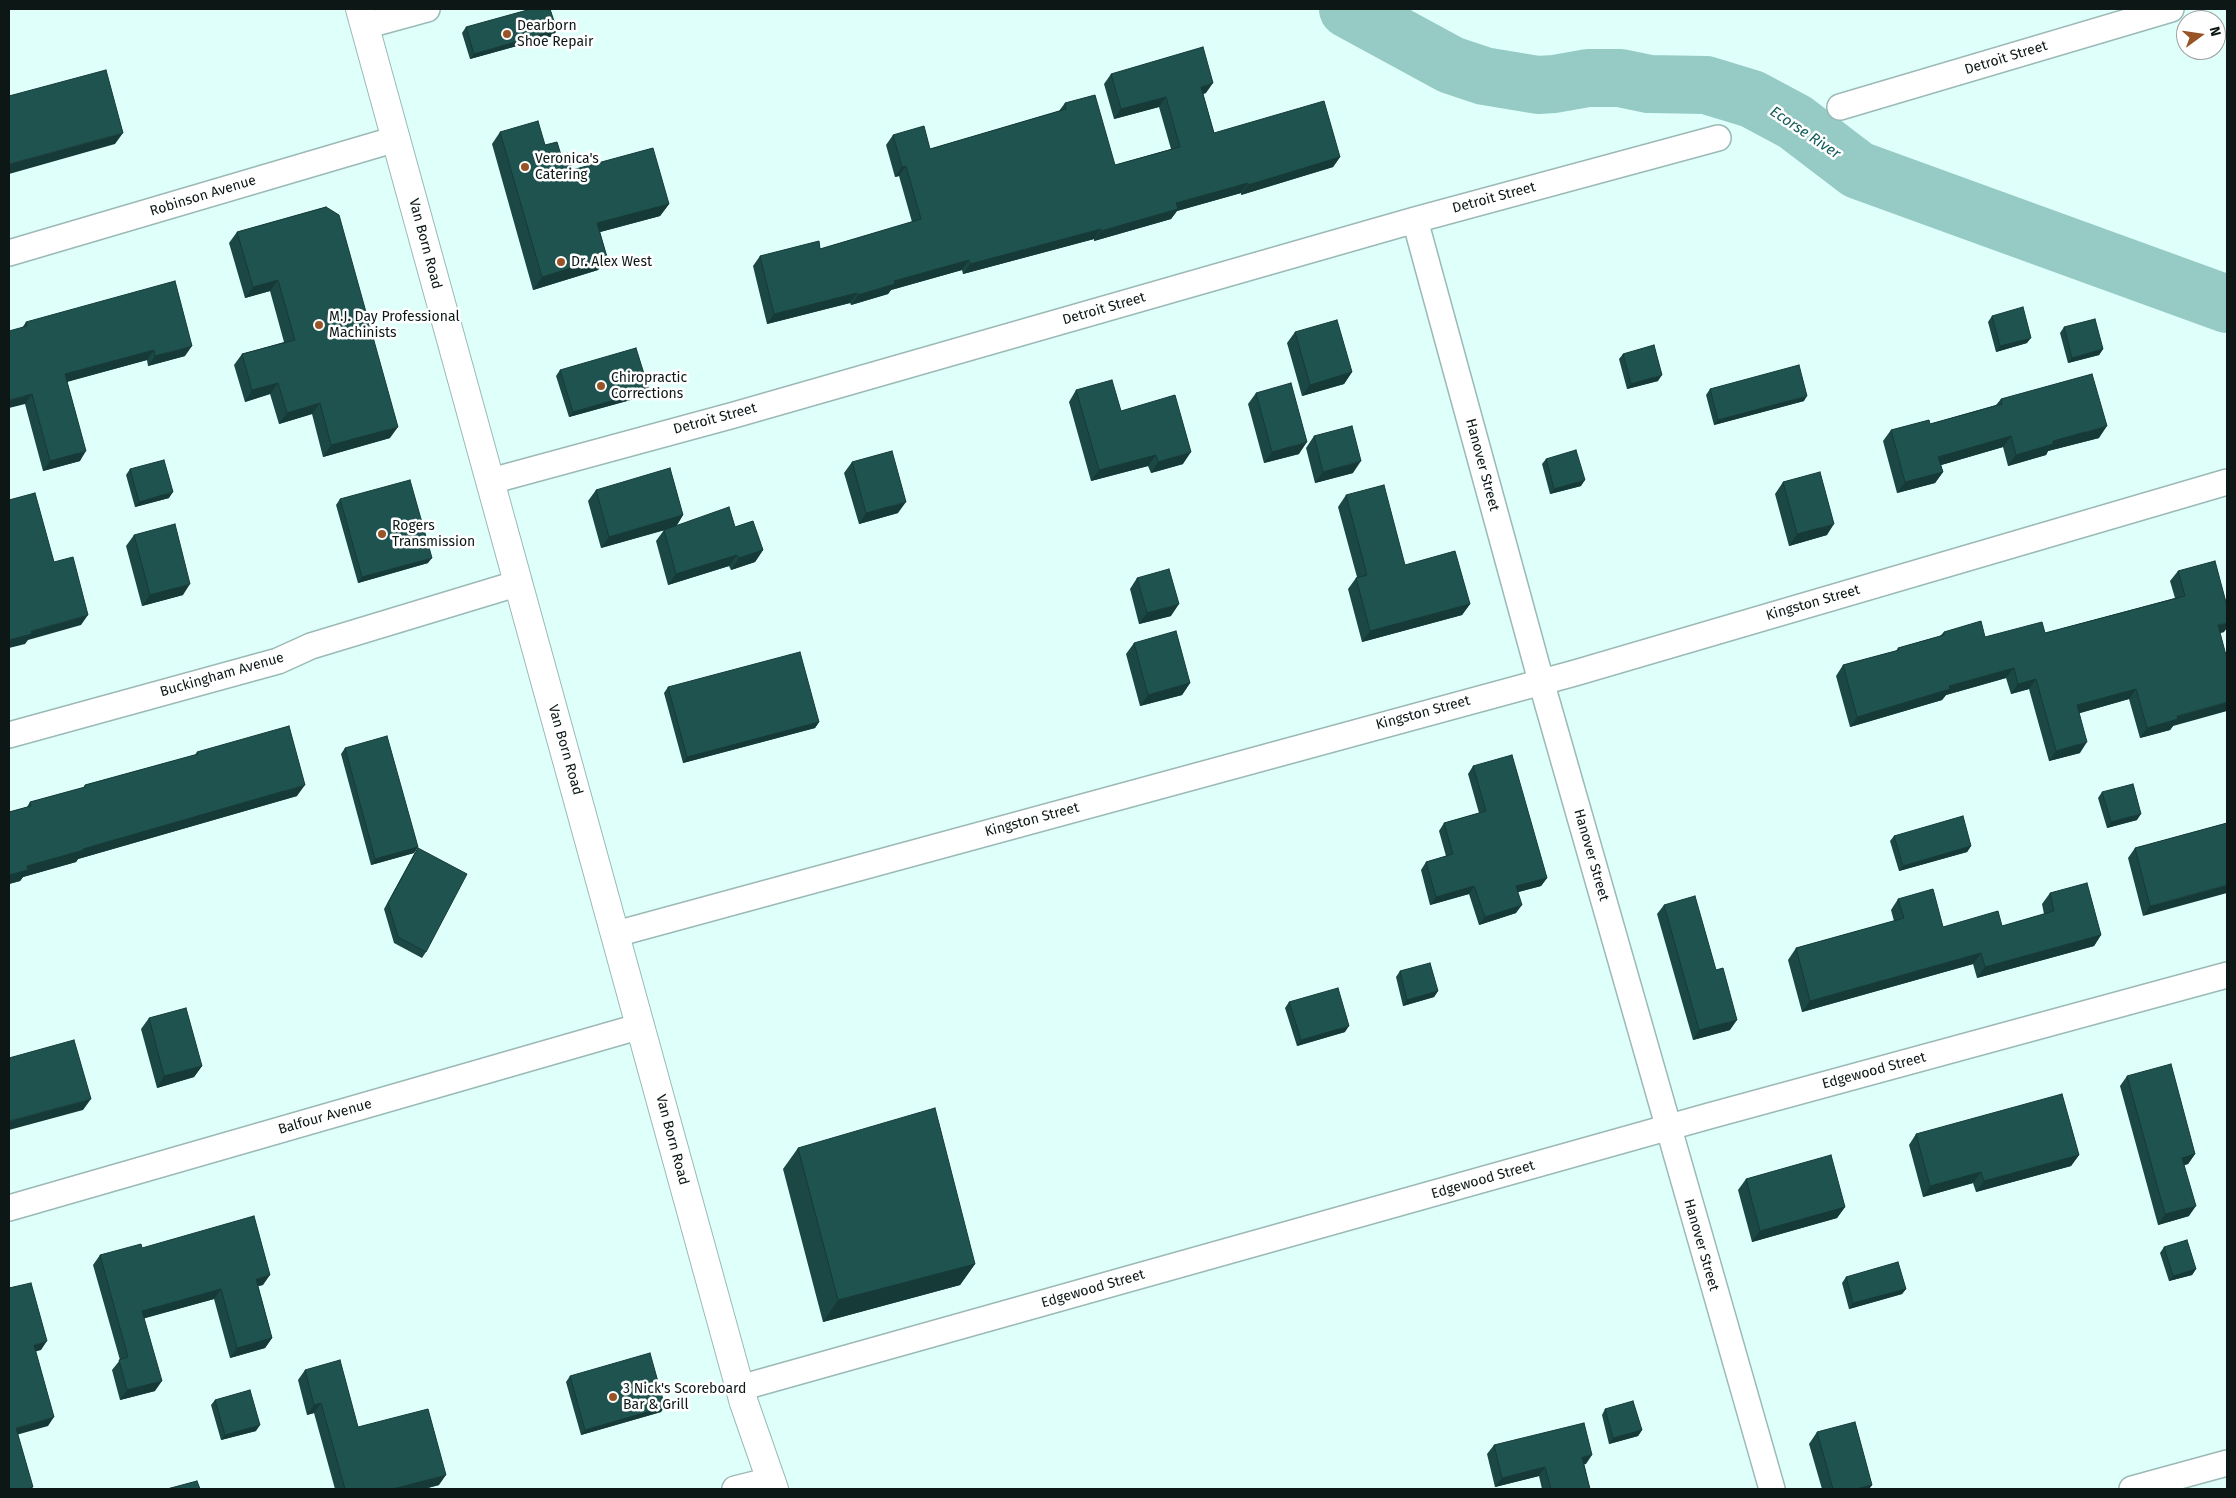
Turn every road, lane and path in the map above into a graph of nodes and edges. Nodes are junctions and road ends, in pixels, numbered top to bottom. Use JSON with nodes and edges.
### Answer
{"nodes":[{"id":1,"x":427,"y":9,"type":"edge"},
{"id":2,"x":2171,"y":9,"type":"edge"},
{"id":3,"x":362,"y":17,"type":"edge"},
{"id":4,"x":1840,"y":107,"type":"dead end"},
{"id":5,"x":1718,"y":138,"type":"dead end"},
{"id":6,"x":396,"y":139,"type":"junction"},
{"id":7,"x":1415,"y":220,"type":"junction"},
{"id":8,"x":9,"y":253,"type":"edge"},
{"id":9,"x":491,"y":481,"type":"junction"},
{"id":10,"x":2227,"y":482,"type":"edge"},
{"id":11,"x":519,"y":583,"type":"junction"},
{"id":12,"x":1541,"y":681,"type":"junction"},
{"id":13,"x":9,"y":735,"type":"edge"},
{"id":14,"x":616,"y":934,"type":"junction"},
{"id":15,"x":2227,"y":975,"type":"edge"},
{"id":16,"x":641,"y":1026,"type":"junction"},
{"id":17,"x":1668,"y":1128,"type":"junction"},
{"id":18,"x":9,"y":1208,"type":"edge"},
{"id":19,"x":740,"y":1388,"type":"junction"},
{"id":20,"x":2227,"y":1463,"type":"edge"},
{"id":21,"x":773,"y":1485,"type":"edge"},
{"id":22,"x":735,"y":1489,"type":"edge"},
{"id":23,"x":1772,"y":1489,"type":"edge"},
{"id":24,"x":2132,"y":1489,"type":"edge"}],
"edges":[{"from":1,"to":3,"type":"street"},
{"from":2,"to":4,"type":"street","name":"Detroit Street"},
{"from":3,"to":6,"type":"main road","name":"Van Born Road"},
{"from":5,"to":7,"type":"street","name":"Detroit Street"},
{"from":6,"to":8,"type":"street","name":"Robinson Avenue"},
{"from":6,"to":9,"type":"main road","name":"Van Born Road"},
{"from":7,"to":9,"type":"street","name":"Detroit Street"},
{"from":7,"to":12,"type":"street","name":"Hanover Street"},
{"from":9,"to":11,"type":"main road","name":"Van Born Road"},
{"from":10,"to":12,"type":"street","name":"Kingston Street"},
{"from":11,"to":13,"type":"street","name":"Buckingham Avenue"},
{"from":11,"to":14,"type":"main road","name":"Van Born Road"},
{"from":12,"to":14,"type":"street","name":"Kingston Street"},
{"from":12,"to":17,"type":"street","name":"Hanover Street"},
{"from":14,"to":16,"type":"main road","name":"Van Born Road"},
{"from":15,"to":17,"type":"street","name":"Edgewood Street"},
{"from":16,"to":18,"type":"street","name":"Balfour Avenue"},
{"from":16,"to":19,"type":"main road","name":"Van Born Road"},
{"from":17,"to":19,"type":"street","name":"Edgewood Street"},
{"from":17,"to":23,"type":"street","name":"Hanover Street"},
{"from":19,"to":21,"type":"main road","name":"Van Born Road"},
{"from":20,"to":24,"type":"street"},
{"from":21,"to":22,"type":"street"}]}
